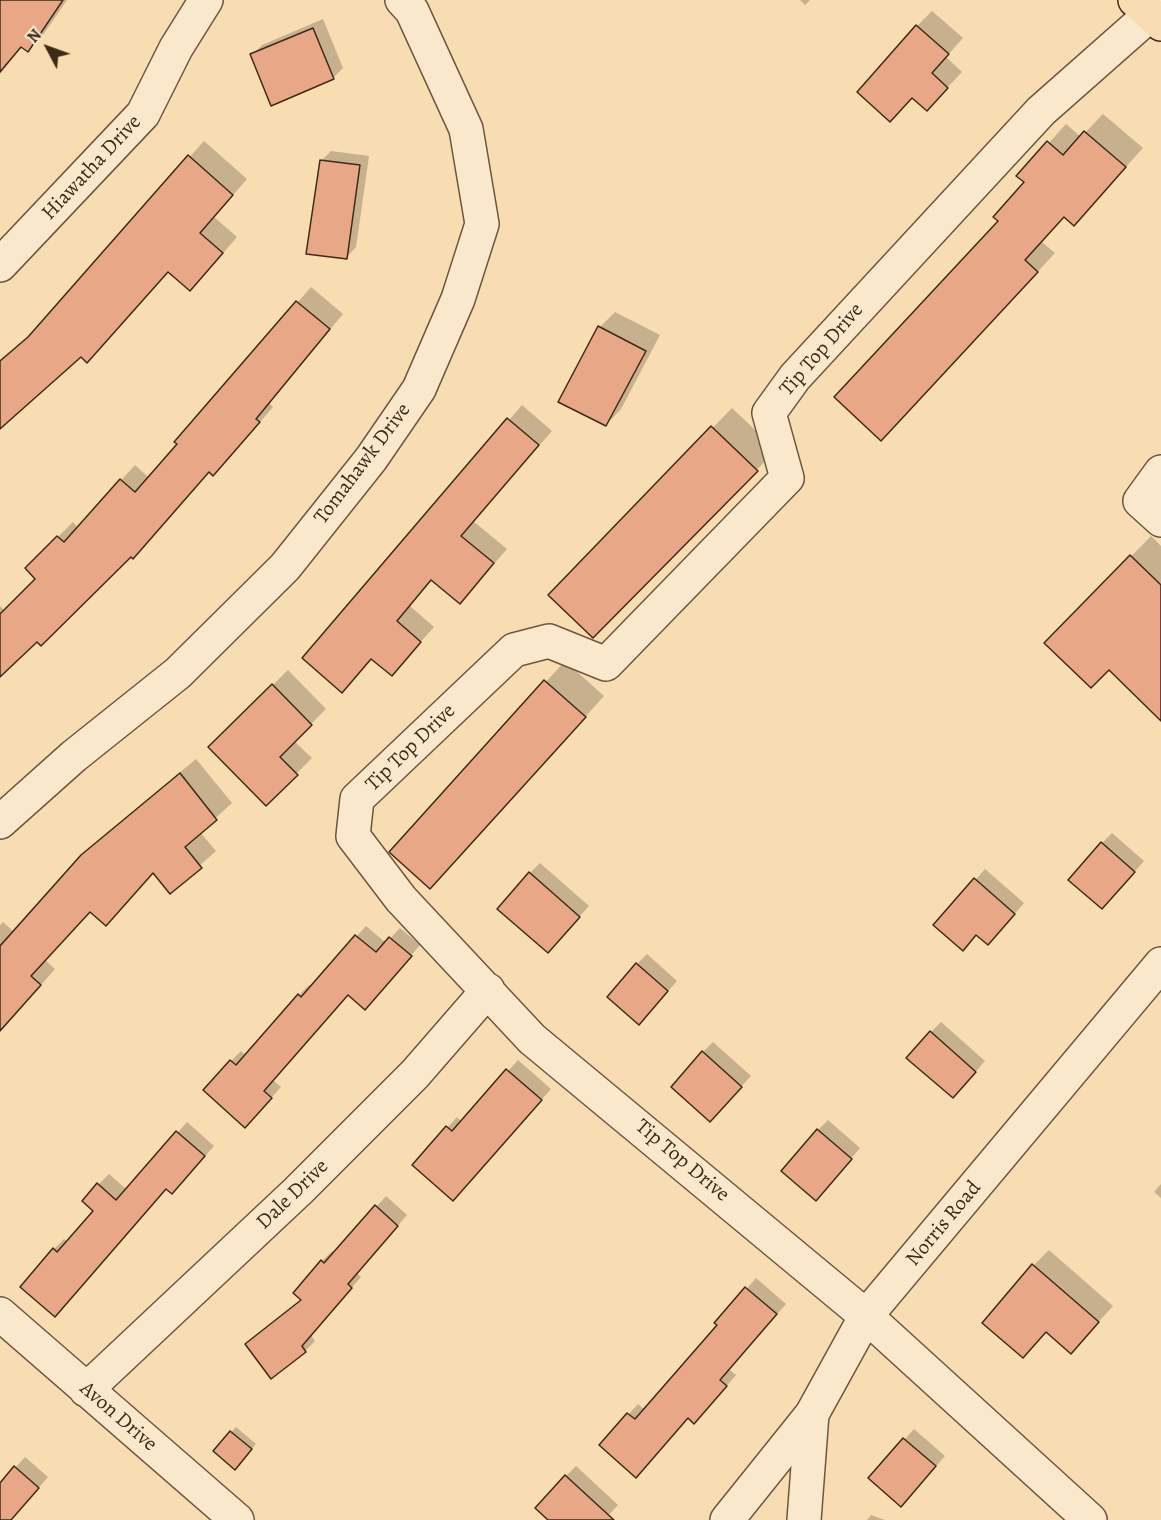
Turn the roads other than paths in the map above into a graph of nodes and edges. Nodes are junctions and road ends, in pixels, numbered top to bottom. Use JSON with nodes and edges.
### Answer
{"nodes":[{"id":1,"x":206,"y":0,"type":"edge"},
{"id":2,"x":402,"y":0,"type":"edge"},
{"id":3,"x":1152,"y":11,"type":"edge"},
{"id":4,"x":0,"y":265,"type":"edge"},
{"id":5,"x":1161,"y":472,"type":"edge"},
{"id":6,"x":1161,"y":520,"type":"edge"},
{"id":7,"x":0,"y":822,"type":"edge"},
{"id":8,"x":1161,"y":964,"type":"edge"},
{"id":9,"x":488,"y":990,"type":"junction"},
{"id":10,"x":0,"y":1314,"type":"edge"},
{"id":11,"x":866,"y":1316,"type":"junction"},
{"id":12,"x":86,"y":1390,"type":"junction"},
{"id":13,"x":813,"y":1414,"type":"junction"},
{"id":14,"x":237,"y":1520,"type":"edge"},
{"id":15,"x":727,"y":1520,"type":"edge"},
{"id":16,"x":804,"y":1520,"type":"edge"},
{"id":17,"x":1090,"y":1520,"type":"edge"}],
"edges":[{"from":1,"to":4,"type":"street","name":"Hiawatha Drive"},
{"from":2,"to":7,"type":"street","name":"Tomahawk Drive"},
{"from":3,"to":9,"type":"street","name":"Tip Top Drive"},
{"from":5,"to":6,"type":"street"},
{"from":8,"to":11,"type":"street","name":"Norris Road"},
{"from":9,"to":11,"type":"street","name":"Tip Top Drive"},
{"from":9,"to":12,"type":"street","name":"Dale Drive"},
{"from":10,"to":12,"type":"street","name":"Avon Drive"},
{"from":11,"to":13,"type":"street","name":"Norris Road"},
{"from":11,"to":17,"type":"street","name":"Tip Top Drive"},
{"from":12,"to":14,"type":"street","name":"Avon Drive"},
{"from":13,"to":15,"type":"street"},
{"from":13,"to":16,"type":"street","name":"Norris Road"}]}
